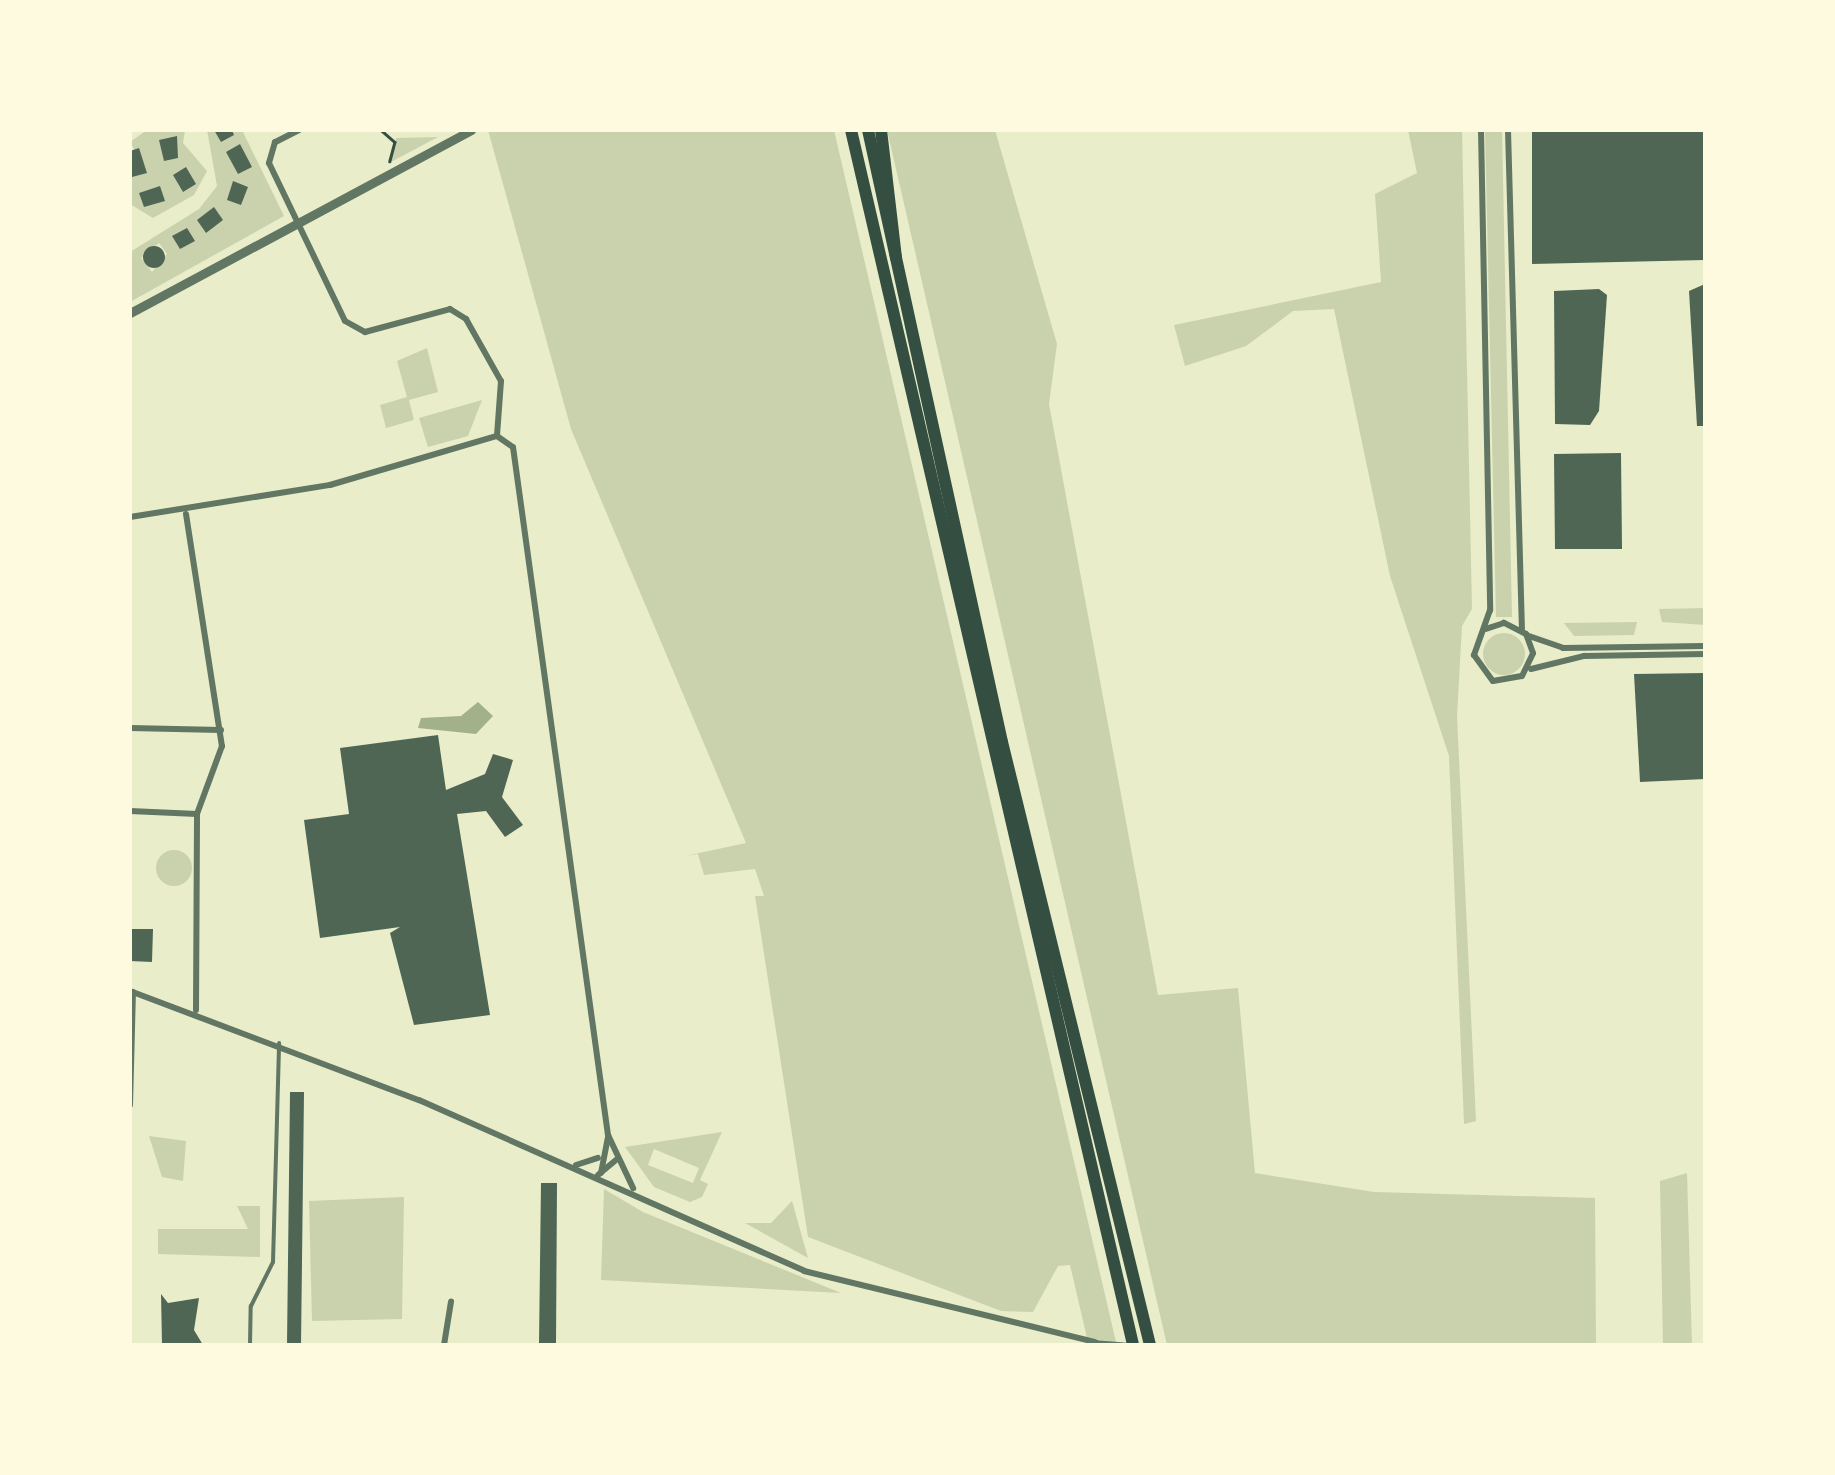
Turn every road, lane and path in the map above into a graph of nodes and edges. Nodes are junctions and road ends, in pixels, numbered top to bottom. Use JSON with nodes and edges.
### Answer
{"nodes":[{"id":1,"x":299,"y":130,"type":"edge"},
{"id":2,"x":380,"y":130,"type":"edge"},
{"id":3,"x":471,"y":130,"type":"edge"},
{"id":4,"x":851,"y":130,"type":"edge"},
{"id":5,"x":868,"y":130,"type":"edge"},
{"id":6,"x":881,"y":130,"type":"edge"},
{"id":7,"x":1481,"y":130,"type":"edge"},
{"id":8,"x":1508,"y":130,"type":"edge"},
{"id":9,"x":392,"y":172,"type":"junction"},
{"id":10,"x":300,"y":221,"type":"junction"},
{"id":11,"x":895,"y":276,"type":"junction"},
{"id":12,"x":130,"y":313,"type":"edge"},
{"id":13,"x":496,"y":436,"type":"junction"},
{"id":14,"x":186,"y":514,"type":"junction"},
{"id":15,"x":130,"y":517,"type":"edge"},
{"id":16,"x":1486,"y":629,"type":"junction"},
{"id":17,"x":1524,"y":632,"type":"junction"},
{"id":18,"x":1705,"y":646,"type":"edge"},
{"id":19,"x":1705,"y":654,"type":"edge"},
{"id":20,"x":1526,"y":672,"type":"junction"},
{"id":21,"x":130,"y":728,"type":"edge"},
{"id":22,"x":221,"y":730,"type":"junction"},
{"id":23,"x":130,"y":812,"type":"edge"},
{"id":24,"x":196,"y":814,"type":"junction"},
{"id":25,"x":131,"y":991,"type":"edge"},
{"id":26,"x":196,"y":1010,"type":"junction"},
{"id":27,"x":279,"y":1044,"type":"junction"},
{"id":28,"x":130,"y":1105,"type":"edge"},
{"id":29,"x":608,"y":1135,"type":"junction"},
{"id":30,"x":598,"y":1158,"type":"junction"},
{"id":31,"x":616,"y":1160,"type":"junction"},
{"id":32,"x":573,"y":1166,"type":"junction"},
{"id":33,"x":599,"y":1174,"type":"junction"},
{"id":34,"x":634,"y":1189,"type":"junction"},
{"id":35,"x":451,"y":1302,"type":"dead end"},
{"id":36,"x":1096,"y":1342,"type":"joint"},
{"id":37,"x":250,"y":1345,"type":"edge"},
{"id":38,"x":444,"y":1345,"type":"edge"},
{"id":39,"x":1130,"y":1345,"type":"edge"},
{"id":40,"x":1150,"y":1345,"type":"edge"}],
"edges":[{"from":1,"to":10,"type":"street"},
{"from":2,"to":9,"type":"path"},
{"from":3,"to":9,"type":"street"},
{"from":4,"to":39,"type":"highway"},
{"from":5,"to":11,"type":"highway"},
{"from":6,"to":11,"type":"highway"},
{"from":7,"to":16,"type":"street"},
{"from":8,"to":17,"type":"street"},
{"from":9,"to":10,"type":"street"},
{"from":10,"to":12,"type":"street"},
{"from":10,"to":13,"type":"street"},
{"from":11,"to":40,"type":"highway"},
{"from":13,"to":14,"type":"street"},
{"from":13,"to":29,"type":"street"},
{"from":14,"to":15,"type":"street"},
{"from":14,"to":22,"type":"street"},
{"from":16,"to":17,"type":"street"},
{"from":16,"to":20,"type":"street"},
{"from":17,"to":18,"type":"street"},
{"from":17,"to":20,"type":"street"},
{"from":19,"to":20,"type":"street"},
{"from":21,"to":22,"type":"street"},
{"from":22,"to":24,"type":"street"},
{"from":23,"to":24,"type":"street"},
{"from":24,"to":26,"type":"street"},
{"from":25,"to":26,"type":"street"},
{"from":25,"to":28,"type":"street"},
{"from":26,"to":27,"type":"street"},
{"from":27,"to":32,"type":"street"},
{"from":27,"to":37,"type":"lane"},
{"from":29,"to":30,"type":"street"},
{"from":29,"to":31,"type":"street"},
{"from":30,"to":32,"type":"street"},
{"from":30,"to":33,"type":"street"},
{"from":31,"to":33,"type":"street"},
{"from":31,"to":34,"type":"street"},
{"from":32,"to":33,"type":"street"},
{"from":33,"to":34,"type":"street"},
{"from":34,"to":36,"type":"street"},
{"from":35,"to":38,"type":"street"},
{"from":36,"to":39,"type":"lane"}]}
